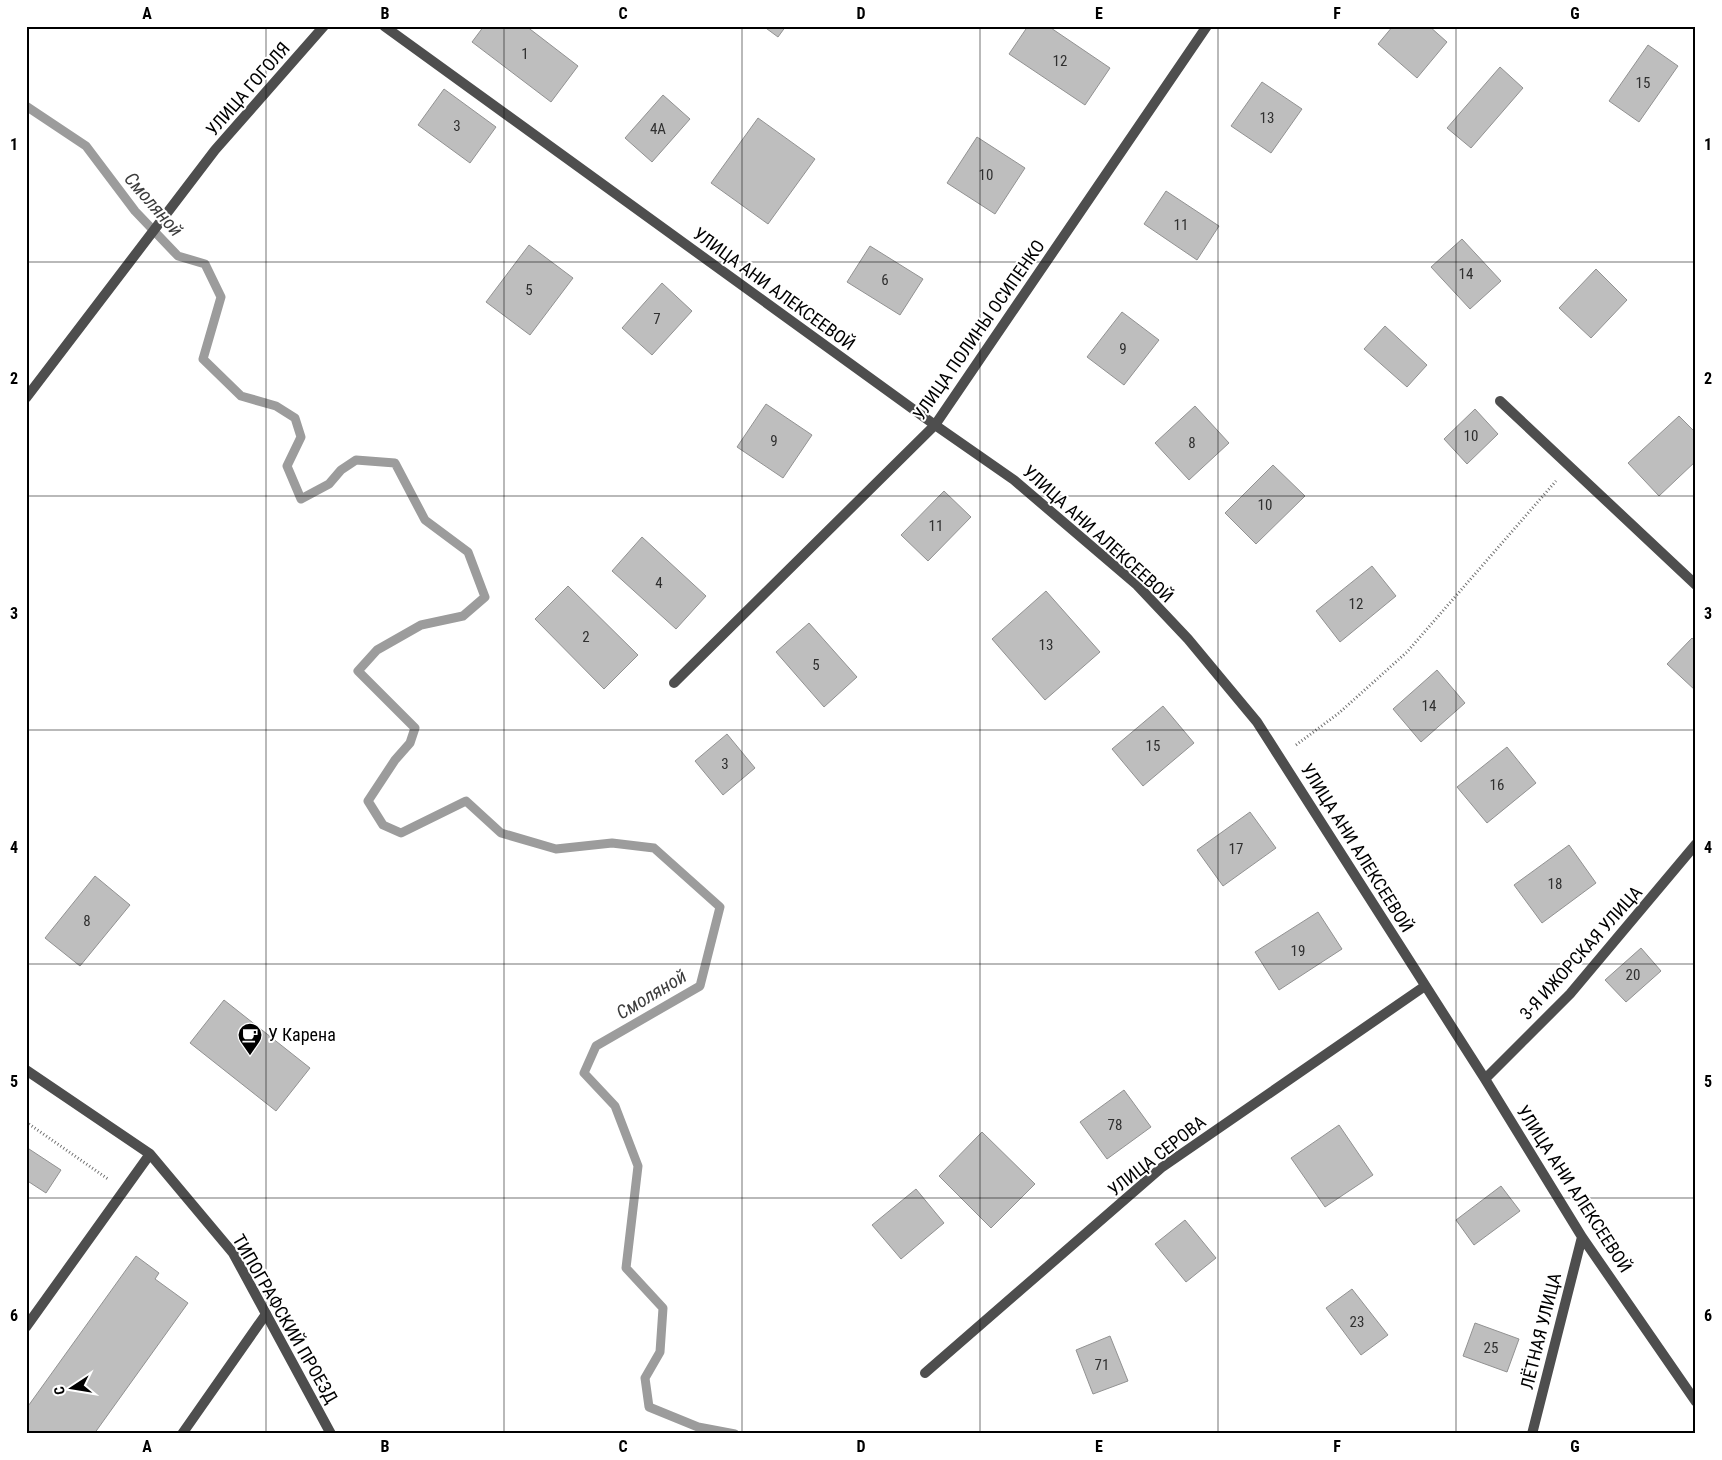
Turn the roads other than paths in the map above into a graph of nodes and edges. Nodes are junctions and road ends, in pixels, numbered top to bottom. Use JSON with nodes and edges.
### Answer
{"nodes":[{"id":1,"x":324,"y":26,"type":"edge"},
{"id":2,"x":384,"y":26,"type":"edge"},
{"id":3,"x":1207,"y":26,"type":"edge"},
{"id":4,"x":26,"y":398,"type":"edge"},
{"id":5,"x":1500,"y":401,"type":"dead end"},
{"id":6,"x":935,"y":425,"type":"junction"},
{"id":7,"x":1696,"y":585,"type":"edge"},
{"id":8,"x":674,"y":683,"type":"dead end"},
{"id":9,"x":1696,"y":844,"type":"edge"},
{"id":10,"x":1425,"y":986,"type":"junction"},
{"id":11,"x":26,"y":1070,"type":"edge"},
{"id":12,"x":1485,"y":1079,"type":"junction"},
{"id":13,"x":150,"y":1154,"type":"junction"},
{"id":14,"x":1582,"y":1237,"type":"junction"},
{"id":15,"x":266,"y":1314,"type":"junction"},
{"id":16,"x":26,"y":1327,"type":"edge"},
{"id":17,"x":925,"y":1373,"type":"dead end"},
{"id":18,"x":1696,"y":1402,"type":"edge"},
{"id":19,"x":182,"y":1434,"type":"edge"},
{"id":20,"x":331,"y":1434,"type":"edge"},
{"id":21,"x":1532,"y":1434,"type":"edge"}],
"edges":[{"from":1,"to":4,"type":"street","name":"УЛИЦА ГОГОЛЯ"},
{"from":2,"to":6,"type":"street","name":"УЛИЦА АНИ АЛЕКСЕЕВОЙ"},
{"from":3,"to":6,"type":"street","name":"УЛИЦА ПОЛИНЫ ОСИПЕНКО"},
{"from":5,"to":7,"type":"street"},
{"from":6,"to":8,"type":"street","name":"УЛИЦА ПОЛИНЫ ОСИПЕНКО"},
{"from":6,"to":10,"type":"street","name":"УЛИЦА АНИ АЛЕКСЕЕВОЙ"},
{"from":9,"to":12,"type":"street","name":"3-Я ИЖОРСКАЯ УЛИЦА"},
{"from":10,"to":12,"type":"street","name":"УЛИЦА АНИ АЛЕКСЕЕВОЙ"},
{"from":10,"to":17,"type":"street","name":"УЛИЦА СЕРОВА"},
{"from":11,"to":13,"type":"street","name":"ТИПОГРАФСКИЙ ПРОЕЗД"},
{"from":12,"to":14,"type":"street","name":"УЛИЦА АНИ АЛЕКСЕЕВОЙ"},
{"from":13,"to":15,"type":"street","name":"ТИПОГРАФСКИЙ ПРОЕЗД"},
{"from":13,"to":16,"type":"street"},
{"from":14,"to":18,"type":"street","name":"УЛИЦА АНИ АЛЕКСЕЕВОЙ"},
{"from":14,"to":21,"type":"street","name":"ЛЁТНАЯ УЛИЦА"},
{"from":15,"to":19,"type":"street"},
{"from":15,"to":20,"type":"street","name":"ТИПОГРАФСКИЙ ПРОЕЗД"}]}
